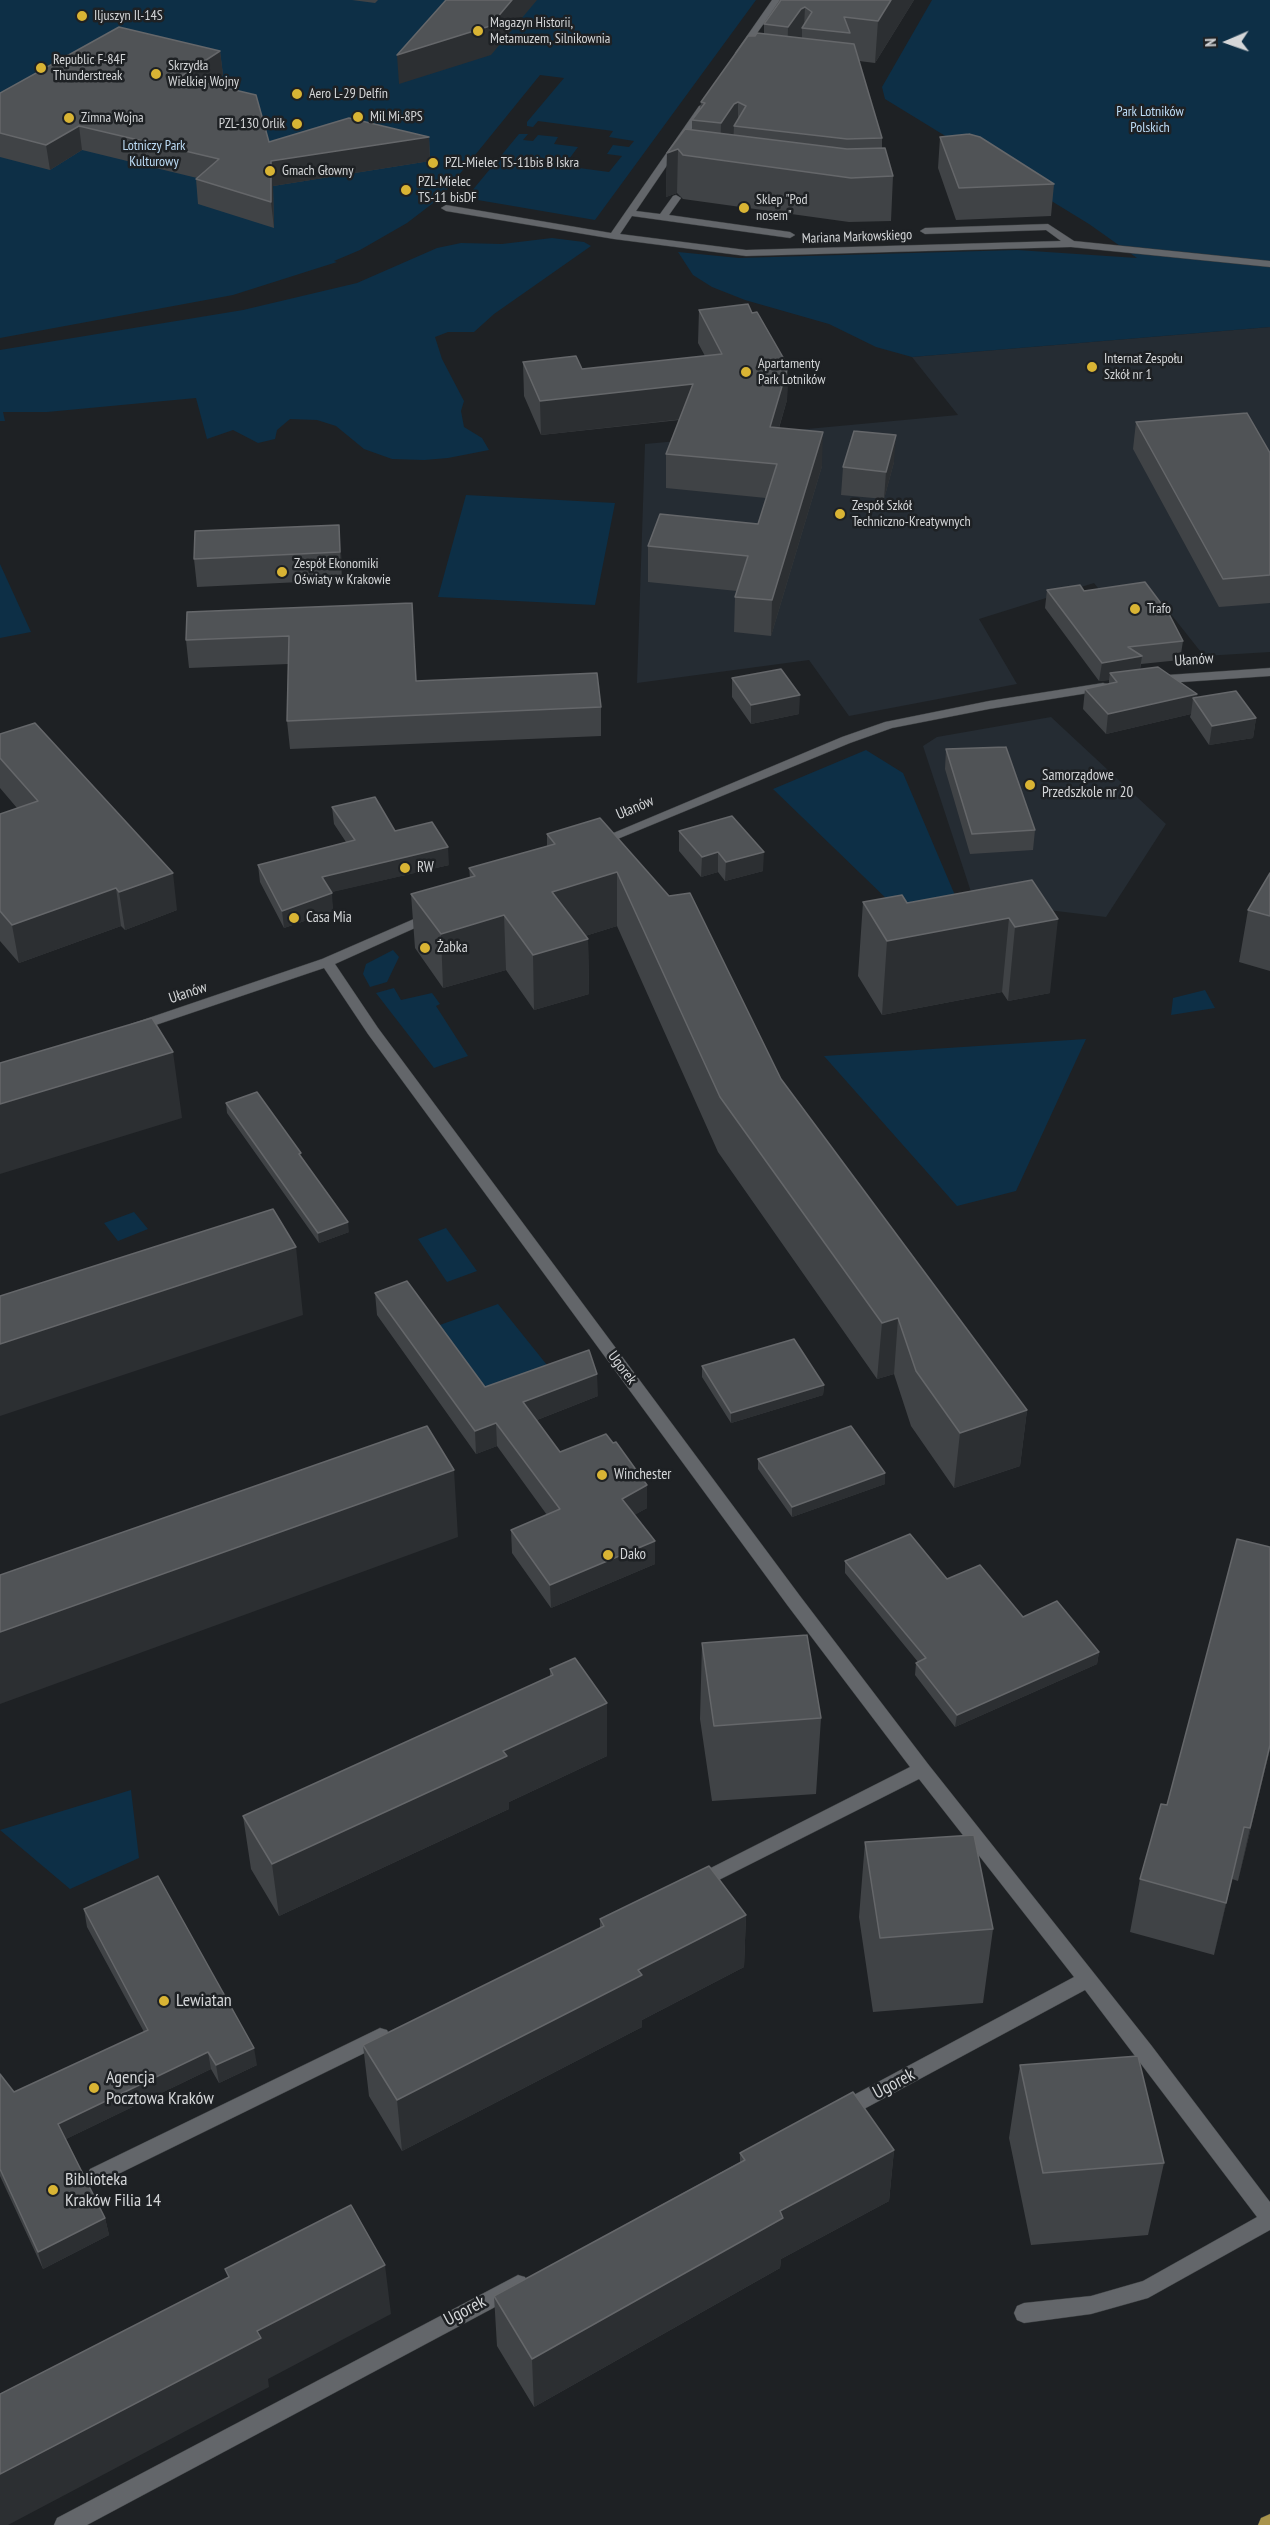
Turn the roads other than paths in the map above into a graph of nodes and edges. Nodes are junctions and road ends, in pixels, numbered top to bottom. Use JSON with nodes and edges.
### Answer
{"nodes":[{"id":1,"x":776,"y":0,"type":"edge"},
{"id":2,"x":737,"y":57,"type":"edge"},
{"id":3,"x":710,"y":96,"type":"edge"},
{"id":4,"x":675,"y":198,"type":"dead end"},
{"id":5,"x":446,"y":208,"type":"dead end"},
{"id":6,"x":630,"y":213,"type":"junction"},
{"id":7,"x":663,"y":217,"type":"junction"},
{"id":8,"x":925,"y":231,"type":"dead end"},
{"id":9,"x":790,"y":235,"type":"dead end"},
{"id":10,"x":614,"y":236,"type":"junction"},
{"id":11,"x":1071,"y":244,"type":"junction"},
{"id":12,"x":1270,"y":264,"type":"edge"},
{"id":13,"x":1270,"y":672,"type":"edge"},
{"id":14,"x":1141,"y":681,"type":"edge"},
{"id":15,"x":1118,"y":684,"type":"edge"},
{"id":16,"x":583,"y":849,"type":"edge"},
{"id":17,"x":444,"y":910,"type":"edge"},
{"id":18,"x":327,"y":962,"type":"junction"},
{"id":19,"x":119,"y":1032,"type":"edge"},
{"id":20,"x":922,"y":1769,"type":"junction"},
{"id":21,"x":680,"y":1891,"type":"edge"},
{"id":22,"x":1088,"y":1979,"type":"junction"},
{"id":23,"x":399,"y":2027,"type":"edge"},
{"id":24,"x":832,"y":2116,"type":"edge"},
{"id":25,"x":98,"y":2175,"type":"dead end"},
{"id":26,"x":1270,"y":2219,"type":"edge"},
{"id":27,"x":533,"y":2276,"type":"edge"},
{"id":28,"x":1024,"y":2313,"type":"dead end"},
{"id":29,"x":65,"y":2525,"type":"edge"}],
"edges":[{"from":1,"to":2,"type":"street"},
{"from":3,"to":6,"type":"street"},
{"from":4,"to":7,"type":"street"},
{"from":5,"to":10,"type":"street","name":"Mariana Markowskiego"},
{"from":6,"to":7,"type":"street"},
{"from":6,"to":10,"type":"street"},
{"from":7,"to":9,"type":"street"},
{"from":8,"to":11,"type":"street"},
{"from":10,"to":11,"type":"street","name":"Mariana Markowskiego"},
{"from":11,"to":12,"type":"street","name":"Mariana Markowskiego"},
{"from":13,"to":14,"type":"street","name":"Ułanów"},
{"from":15,"to":16,"type":"street","name":"Ułanów"},
{"from":17,"to":18,"type":"street","name":"Ułanów"},
{"from":18,"to":19,"type":"street","name":"Ułanów"},
{"from":18,"to":20,"type":"street","name":"Ugorek"},
{"from":20,"to":21,"type":"street"},
{"from":20,"to":22,"type":"street","name":"Ugorek"},
{"from":22,"to":24,"type":"street","name":"Ugorek"},
{"from":22,"to":26,"type":"street","name":"Ugorek"},
{"from":23,"to":25,"type":"street"},
{"from":26,"to":28,"type":"street","name":"Ugorek"},
{"from":27,"to":29,"type":"street","name":"Ugorek"}]}
